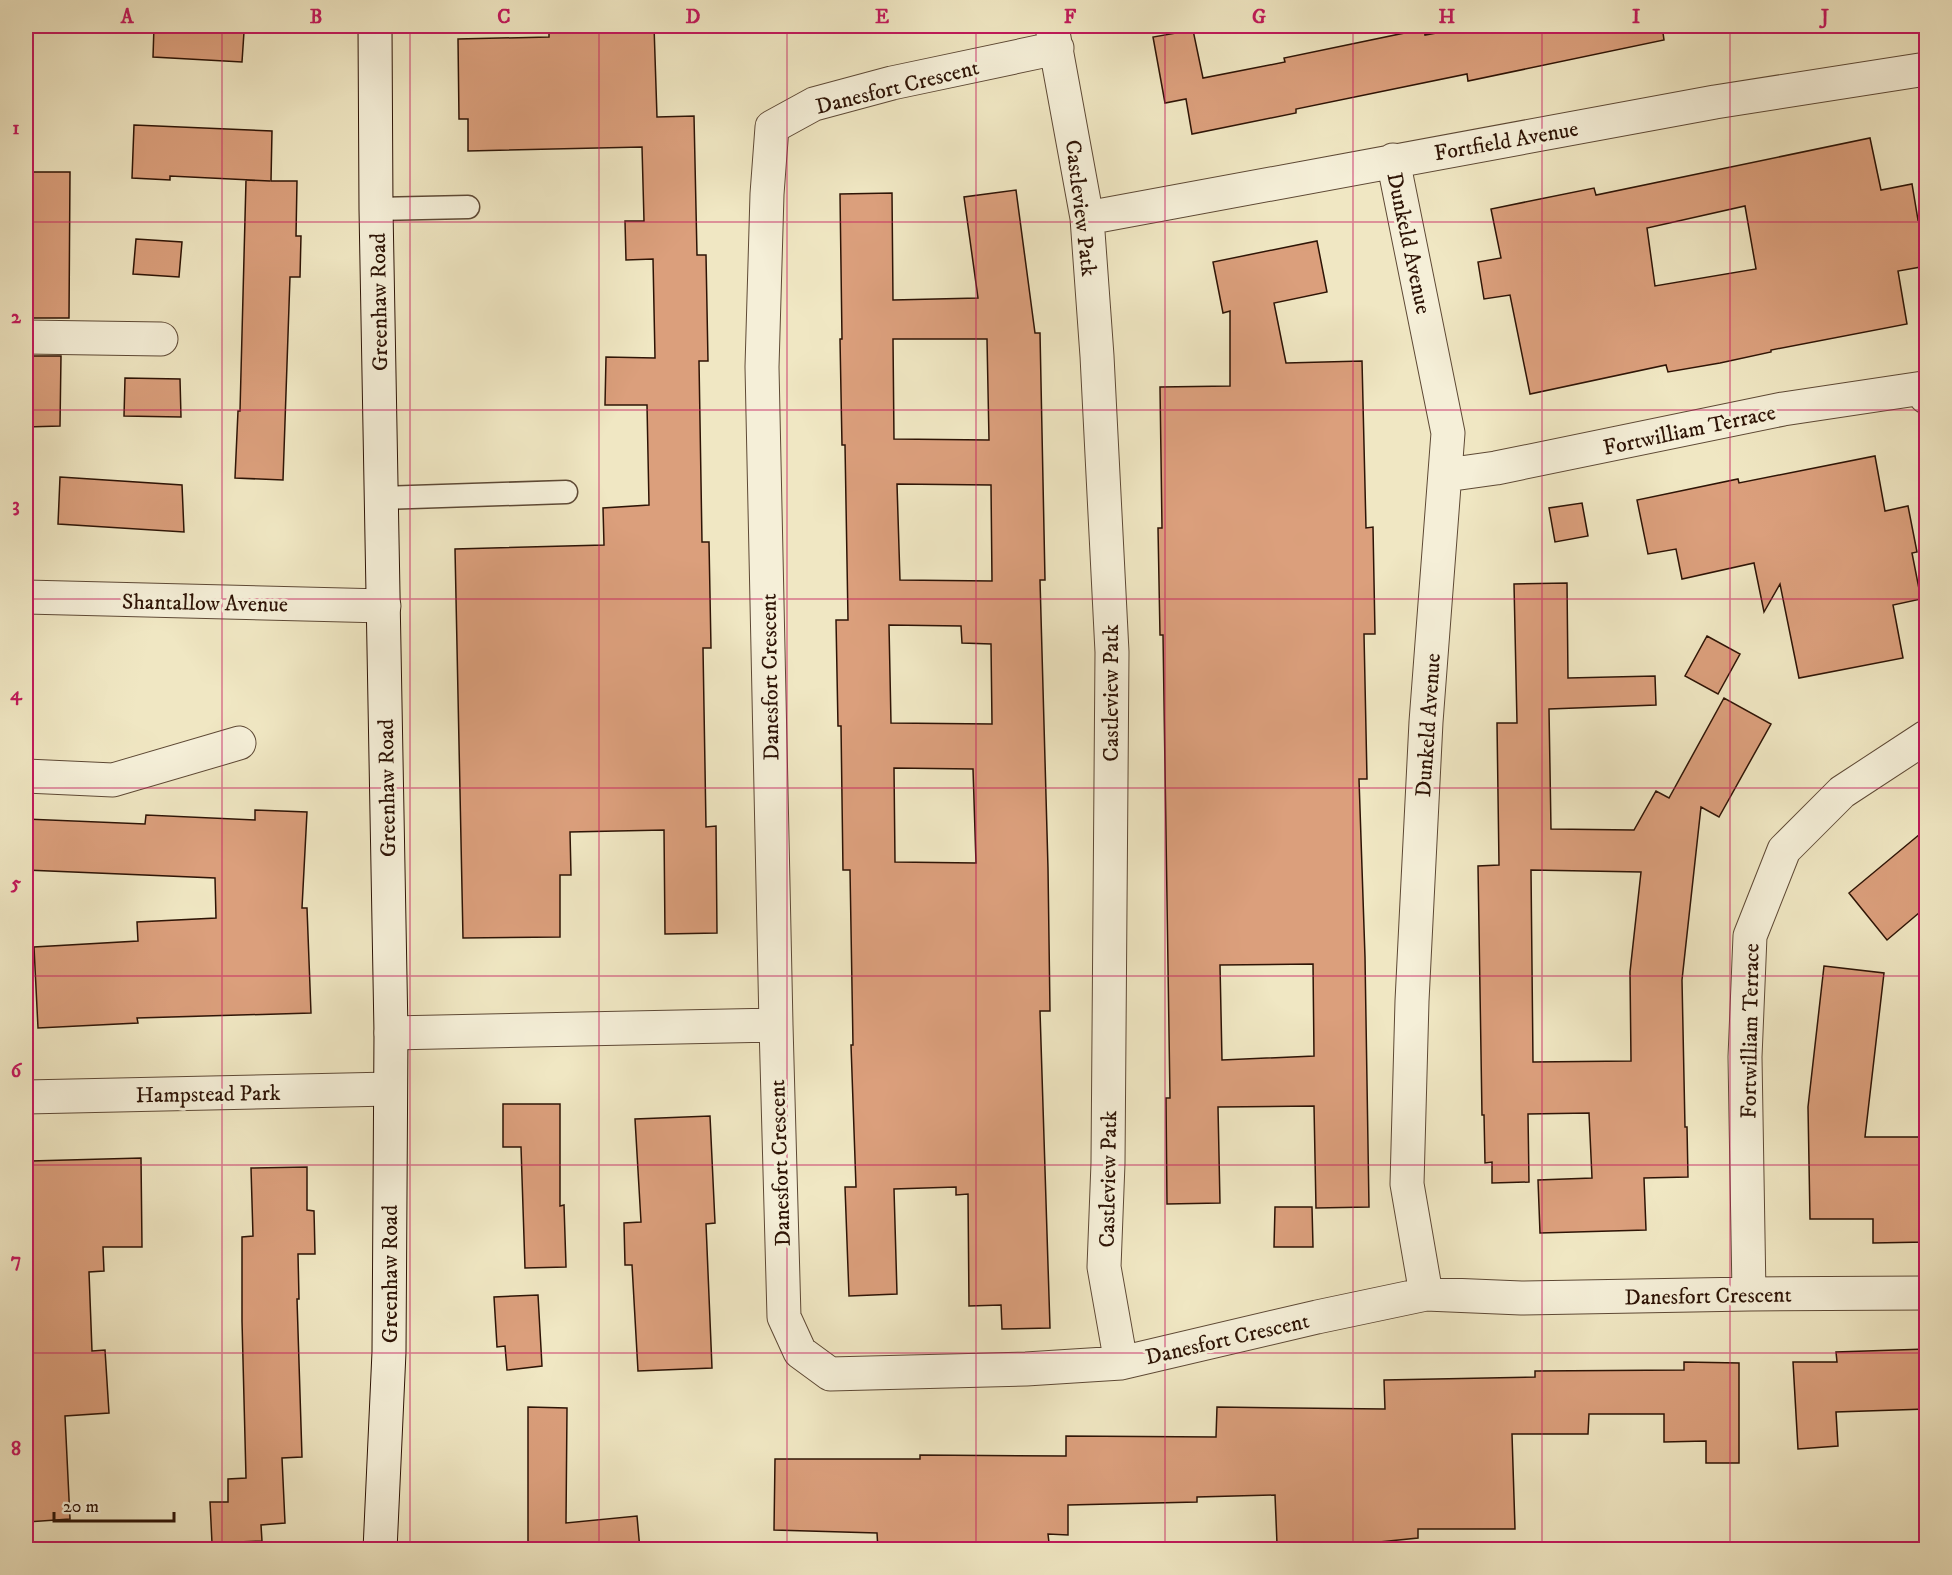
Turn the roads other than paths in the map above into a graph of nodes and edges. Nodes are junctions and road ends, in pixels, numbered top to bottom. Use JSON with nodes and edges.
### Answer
{"nodes":[{"id":1,"x":375,"y":26,"type":"edge"},
{"id":2,"x":1054,"y":37,"type":"edge"},
{"id":3,"x":1926,"y":69,"type":"edge"},
{"id":4,"x":1393,"y":160,"type":"junction"},
{"id":5,"x":468,"y":207,"type":"dead end"},
{"id":6,"x":376,"y":209,"type":"junction"},
{"id":7,"x":1087,"y":218,"type":"junction"},
{"id":8,"x":26,"y":337,"type":"edge"},
{"id":9,"x":161,"y":339,"type":"dead end"},
{"id":10,"x":1926,"y":397,"type":"edge"},
{"id":11,"x":1446,"y":475,"type":"junction"},
{"id":12,"x":566,"y":492,"type":"dead end"},
{"id":13,"x":381,"y":498,"type":"junction"},
{"id":14,"x":26,"y":597,"type":"edge"},
{"id":15,"x":384,"y":606,"type":"junction"},
{"id":16,"x":1926,"y":737,"type":"edge"},
{"id":17,"x":239,"y":743,"type":"dead end"},
{"id":18,"x":26,"y":776,"type":"edge"},
{"id":19,"x":776,"y":1025,"type":"junction"},
{"id":20,"x":390,"y":1033,"type":"junction"},
{"id":21,"x":390,"y":1089,"type":"junction"},
{"id":22,"x":26,"y":1097,"type":"edge"},
{"id":23,"x":1926,"y":1293,"type":"edge"},
{"id":24,"x":1426,"y":1294,"type":"junction"},
{"id":25,"x":1749,"y":1294,"type":"junction"},
{"id":26,"x":1121,"y":1363,"type":"junction"},
{"id":27,"x":380,"y":1550,"type":"edge"}],
"edges":[{"from":1,"to":6,"type":"street","name":"Greenhaw Road"},
{"from":2,"to":7,"type":"street","name":"Castleview Patk"},
{"from":2,"to":19,"type":"street","name":"Danesfort Crescent"},
{"from":3,"to":4,"type":"street","name":"Fortfield Avenue"},
{"from":4,"to":7,"type":"street","name":"Fortfield Avenue"},
{"from":4,"to":11,"type":"street","name":"Dunkeld Avenue"},
{"from":5,"to":6,"type":"lane"},
{"from":6,"to":13,"type":"street","name":"Greenhaw Road"},
{"from":7,"to":26,"type":"street","name":"Castleview Patk"},
{"from":8,"to":9,"type":"street"},
{"from":10,"to":11,"type":"street","name":"Fortwilliam Terrace"},
{"from":11,"to":24,"type":"street","name":"Dunkeld Avenue"},
{"from":12,"to":13,"type":"lane"},
{"from":13,"to":15,"type":"street","name":"Greenhaw Road"},
{"from":14,"to":15,"type":"street","name":"Shantallow Avenue"},
{"from":15,"to":20,"type":"street","name":"Greenhaw Road"},
{"from":16,"to":25,"type":"street","name":"Fortwilliam Terrace"},
{"from":17,"to":18,"type":"street"},
{"from":19,"to":20,"type":"street"},
{"from":19,"to":26,"type":"street","name":"Danesfort Crescent"},
{"from":20,"to":21,"type":"street","name":"Greenhaw Road"},
{"from":21,"to":22,"type":"street","name":"Hampstead Park"},
{"from":21,"to":27,"type":"street","name":"Greenhaw Road"},
{"from":23,"to":25,"type":"street","name":"Danesfort Crescent"},
{"from":24,"to":25,"type":"street","name":"Danesfort Crescent"},
{"from":24,"to":26,"type":"street","name":"Danesfort Crescent"}]}
